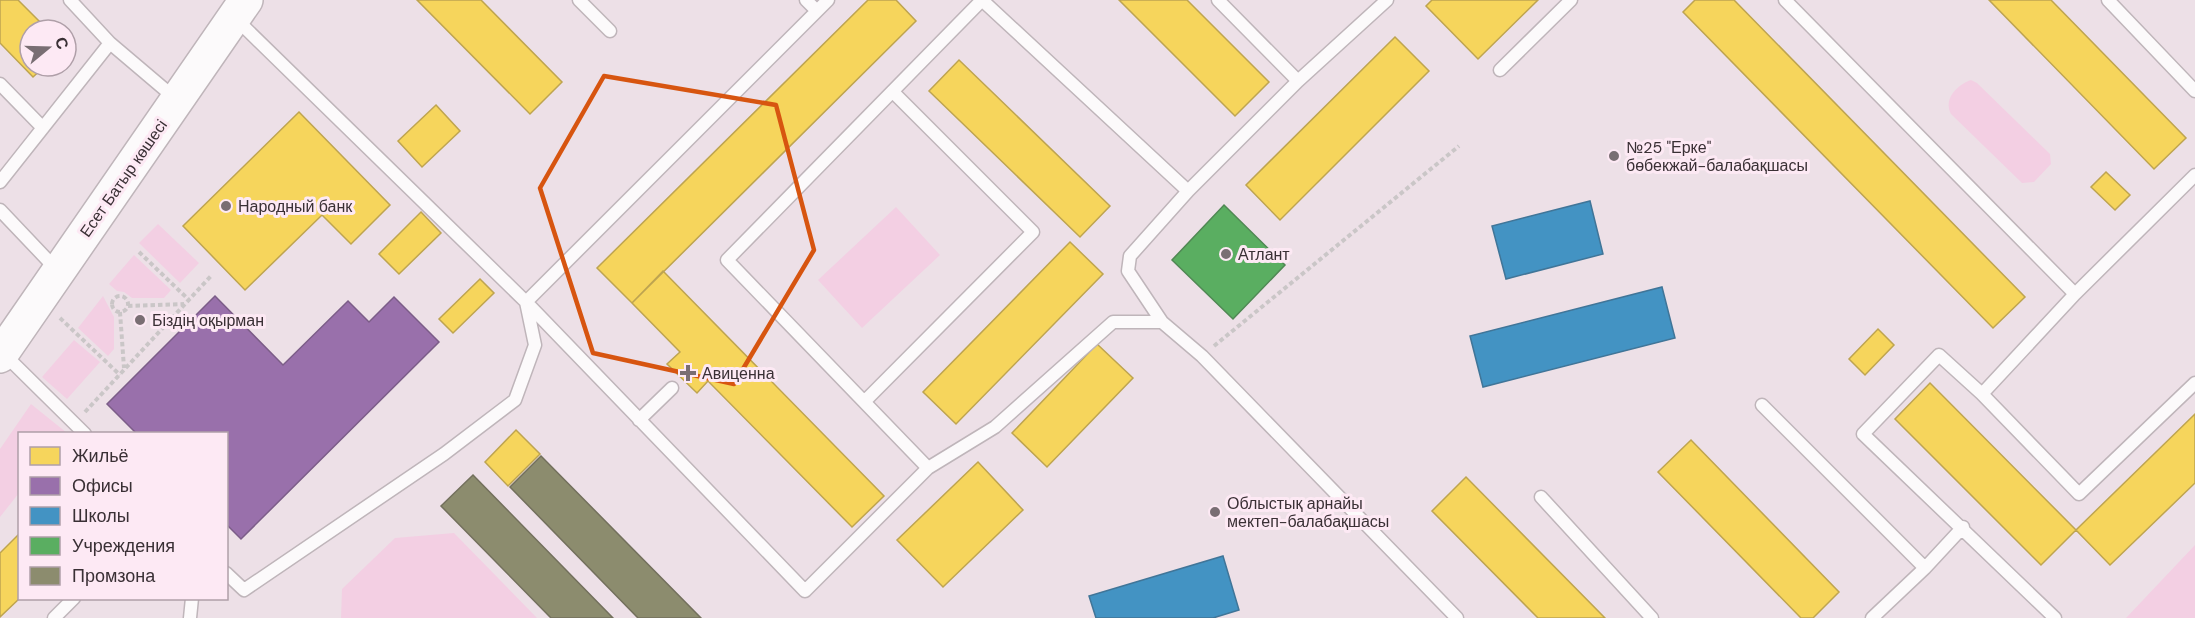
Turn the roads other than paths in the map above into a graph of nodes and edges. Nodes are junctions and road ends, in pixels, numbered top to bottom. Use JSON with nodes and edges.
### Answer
{"nodes":[{"id":1,"x":70,"y":0,"type":"edge"},
{"id":2,"x":579,"y":0,"type":"edge"},
{"id":3,"x":806,"y":0,"type":"edge"},
{"id":4,"x":828,"y":0,"type":"edge"},
{"id":5,"x":982,"y":0,"type":"edge"},
{"id":6,"x":1218,"y":0,"type":"edge"},
{"id":7,"x":1387,"y":0,"type":"edge"},
{"id":8,"x":1571,"y":0,"type":"edge"},
{"id":9,"x":1785,"y":0,"type":"edge"},
{"id":10,"x":2108,"y":0,"type":"edge"},
{"id":11,"x":240,"y":8,"type":"edge"},
{"id":12,"x":817,"y":10,"type":"junction"},
{"id":13,"x":610,"y":31,"type":"dead end"},
{"id":14,"x":110,"y":43,"type":"junction"},
{"id":15,"x":1500,"y":70,"type":"dead end"},
{"id":16,"x":1298,"y":81,"type":"junction"},
{"id":17,"x":0,"y":84,"type":"edge"},
{"id":18,"x":2195,"y":91,"type":"edge"},
{"id":19,"x":894,"y":93,"type":"junction"},
{"id":20,"x":177,"y":100,"type":"junction"},
{"id":21,"x":43,"y":128,"type":"junction"},
{"id":22,"x":2195,"y":175,"type":"edge"},
{"id":23,"x":0,"y":182,"type":"edge"},
{"id":24,"x":1188,"y":191,"type":"junction"},
{"id":25,"x":0,"y":210,"type":"edge"},
{"id":26,"x":59,"y":271,"type":"junction"},
{"id":27,"x":2075,"y":294,"type":"junction"},
{"id":28,"x":526,"y":302,"type":"junction"},
{"id":29,"x":1162,"y":322,"type":"junction"},
{"id":30,"x":1,"y":354,"type":"edge"},
{"id":31,"x":2195,"y":383,"type":"edge"},
{"id":32,"x":672,"y":388,"type":"dead end"},
{"id":33,"x":1982,"y":394,"type":"junction"},
{"id":34,"x":865,"y":401,"type":"junction"},
{"id":35,"x":1762,"y":405,"type":"dead end"},
{"id":36,"x":639,"y":420,"type":"junction"},
{"id":37,"x":83,"y":432,"type":"edge"},
{"id":38,"x":928,"y":468,"type":"junction"},
{"id":39,"x":1541,"y":497,"type":"dead end"},
{"id":40,"x":1963,"y":527,"type":"junction"},
{"id":41,"x":1925,"y":568,"type":"junction"},
{"id":42,"x":228,"y":575,"type":"edge"},
{"id":43,"x":72,"y":600,"type":"edge"},
{"id":44,"x":192,"y":600,"type":"edge"},
{"id":45,"x":54,"y":618,"type":"edge"},
{"id":46,"x":190,"y":618,"type":"edge"},
{"id":47,"x":1457,"y":618,"type":"edge"},
{"id":48,"x":1652,"y":618,"type":"edge"},
{"id":49,"x":1872,"y":618,"type":"edge"},
{"id":50,"x":2055,"y":618,"type":"edge"}],
"edges":[{"from":1,"to":14,"type":"lane"},
{"from":2,"to":13,"type":"lane"},
{"from":3,"to":12,"type":"lane"},
{"from":4,"to":12,"type":"lane"},
{"from":5,"to":19,"type":"lane"},
{"from":5,"to":24,"type":"lane"},
{"from":6,"to":16,"type":"lane"},
{"from":7,"to":16,"type":"lane"},
{"from":8,"to":15,"type":"lane"},
{"from":9,"to":27,"type":"lane"},
{"from":10,"to":18,"type":"lane"},
{"from":11,"to":20,"type":"street","name":"Есет Батыр көшесі"},
{"from":11,"to":28,"type":"lane"},
{"from":12,"to":28,"type":"lane"},
{"from":14,"to":20,"type":"lane"},
{"from":14,"to":21,"type":"lane"},
{"from":16,"to":24,"type":"lane"},
{"from":17,"to":21,"type":"lane"},
{"from":19,"to":34,"type":"lane"},
{"from":19,"to":34,"type":"lane"},
{"from":20,"to":26,"type":"street","name":"Есет Батыр көшесі"},
{"from":21,"to":23,"type":"lane"},
{"from":22,"to":27,"type":"lane"},
{"from":24,"to":29,"type":"lane"},
{"from":25,"to":26,"type":"lane"},
{"from":26,"to":30,"type":"street","name":"Есет Батыр көшесі"},
{"from":27,"to":33,"type":"lane"},
{"from":28,"to":36,"type":"lane"},
{"from":28,"to":42,"type":"lane"},
{"from":29,"to":38,"type":"lane"},
{"from":29,"to":47,"type":"lane"},
{"from":30,"to":37,"type":"lane"},
{"from":31,"to":33,"type":"lane"},
{"from":32,"to":36,"type":"lane"},
{"from":33,"to":40,"type":"lane"},
{"from":34,"to":38,"type":"lane"},
{"from":35,"to":41,"type":"lane"},
{"from":36,"to":38,"type":"lane"},
{"from":39,"to":48,"type":"lane"},
{"from":40,"to":41,"type":"lane"},
{"from":40,"to":50,"type":"lane"},
{"from":41,"to":49,"type":"lane"},
{"from":43,"to":45,"type":"lane"},
{"from":44,"to":46,"type":"lane"}]}
